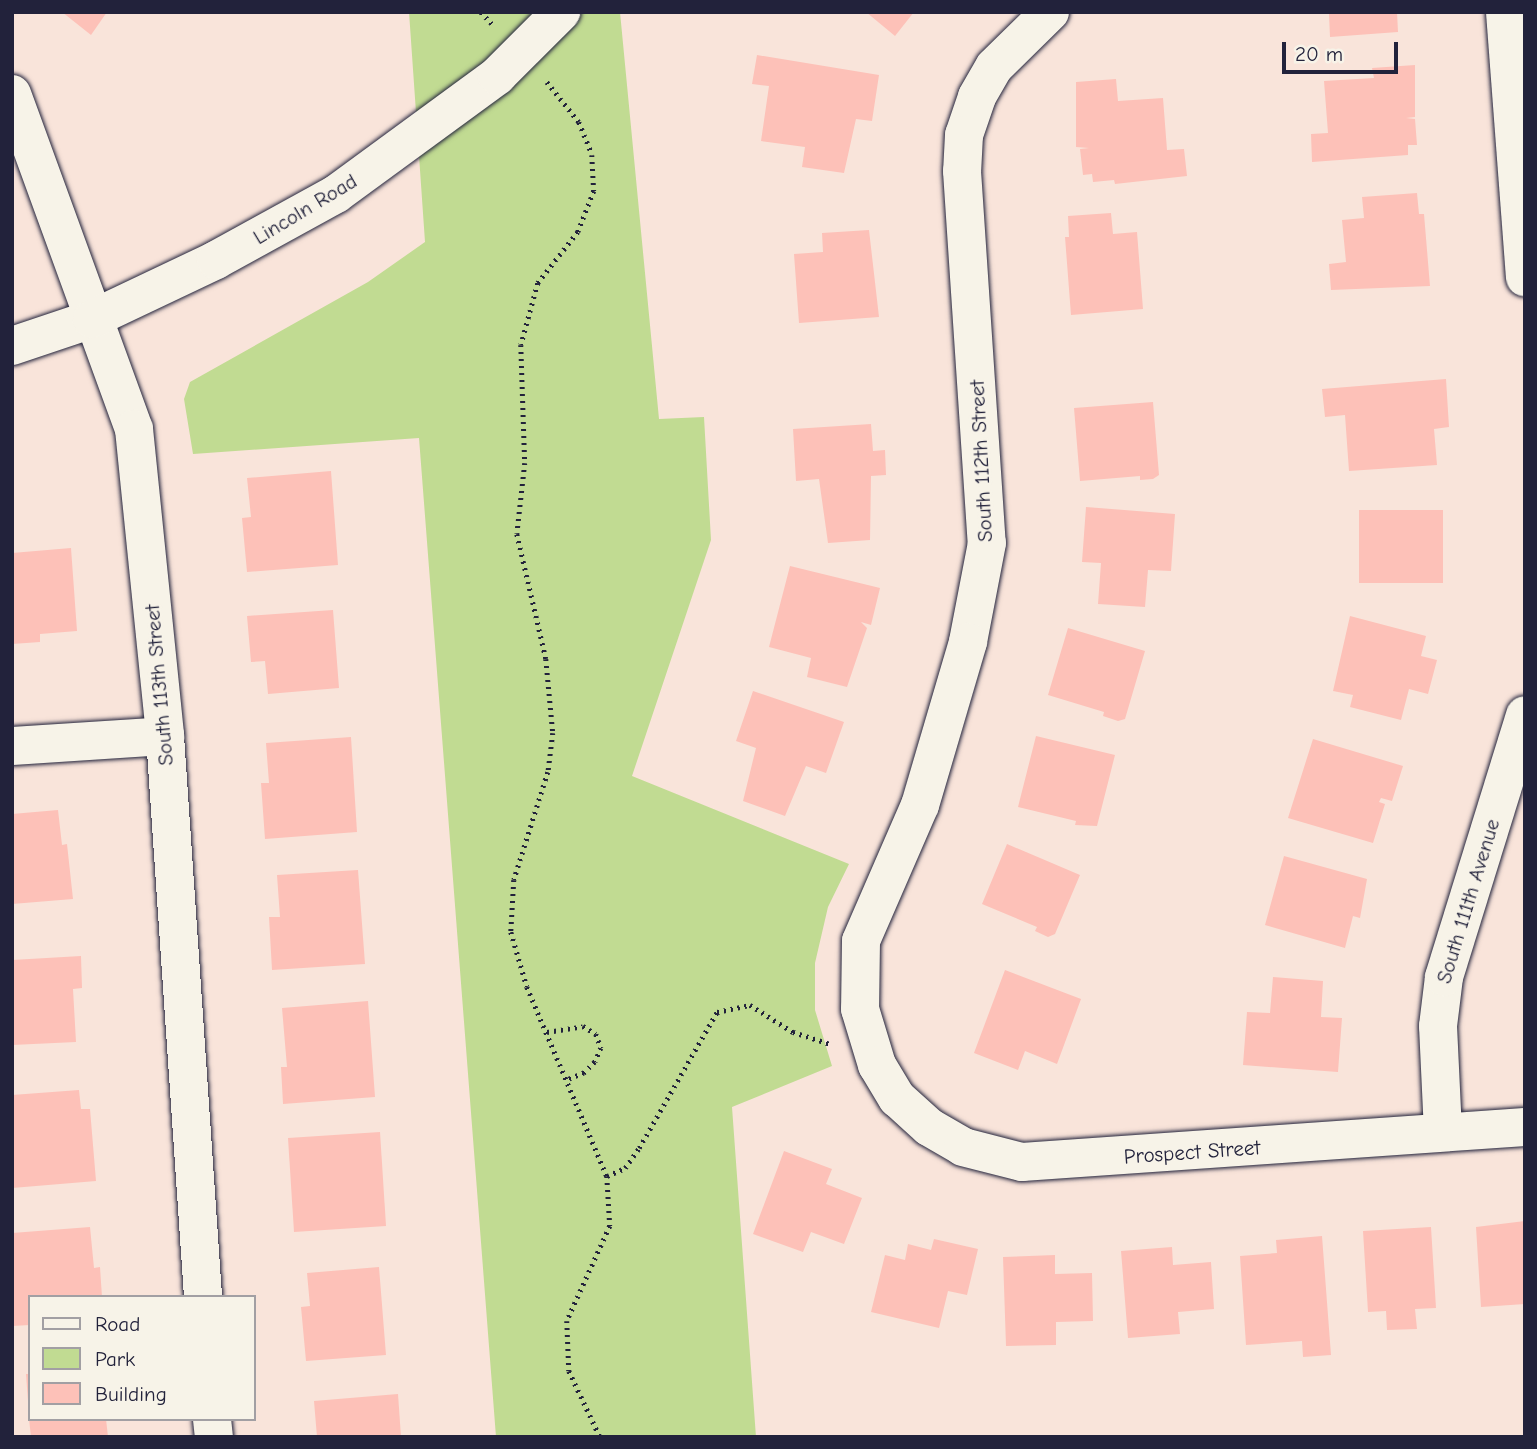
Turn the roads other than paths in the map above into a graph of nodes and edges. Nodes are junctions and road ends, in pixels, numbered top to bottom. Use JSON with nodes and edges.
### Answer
{"nodes":[{"id":1,"x":561,"y":12,"type":"edge"},
{"id":2,"x":1050,"y":12,"type":"edge"},
{"id":3,"x":1505,"y":12,"type":"edge"},
{"id":4,"x":12,"y":94,"type":"edge"},
{"id":5,"x":1525,"y":276,"type":"edge"},
{"id":6,"x":92,"y":319,"type":"junction"},
{"id":7,"x":12,"y":346,"type":"edge"},
{"id":8,"x":1525,"y":716,"type":"edge"},
{"id":9,"x":165,"y":736,"type":"junction"},
{"id":10,"x":12,"y":746,"type":"edge"},
{"id":11,"x":885,"y":1082,"type":"joint"},
{"id":12,"x":1525,"y":1127,"type":"edge"},
{"id":13,"x":1443,"y":1132,"type":"junction"},
{"id":14,"x":203,"y":1295,"type":"edge"}],
"edges":[{"from":1,"to":6,"type":"street","name":"Lincoln Road"},
{"from":2,"to":11,"type":"street","name":"South 112th Street"},
{"from":3,"to":5,"type":"street"},
{"from":4,"to":6,"type":"street","name":"South 113th Street"},
{"from":6,"to":7,"type":"street","name":"Lincoln Road"},
{"from":6,"to":9,"type":"street","name":"South 113th Street"},
{"from":8,"to":13,"type":"street","name":"South 111th Avenue"},
{"from":9,"to":10,"type":"street"},
{"from":9,"to":14,"type":"street","name":"South 113th Street"},
{"from":11,"to":13,"type":"street","name":"Prospect Street"},
{"from":12,"to":13,"type":"street","name":"Prospect Street"}]}
